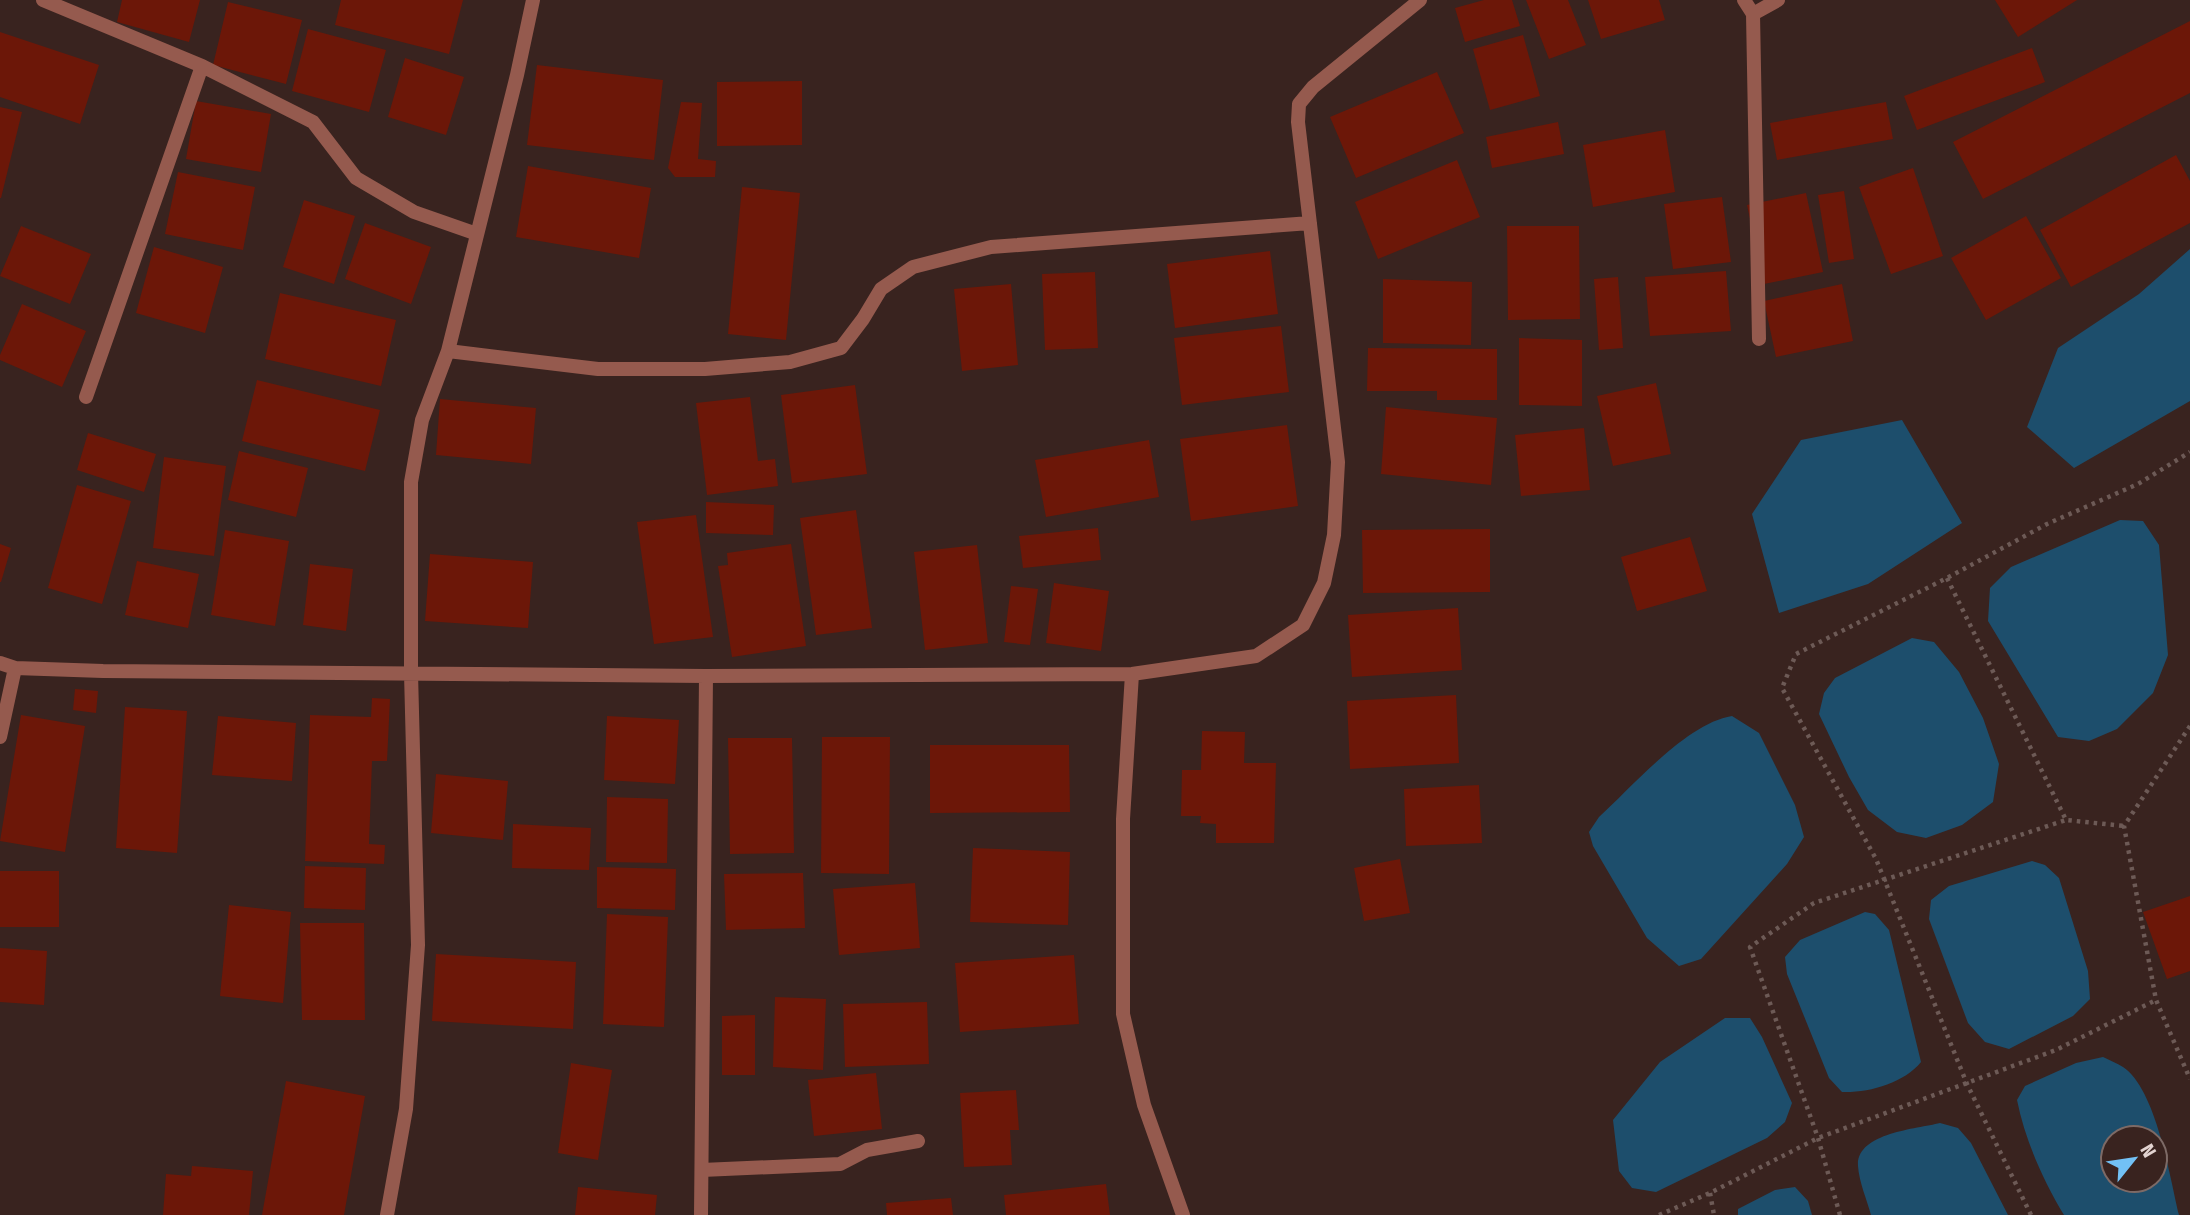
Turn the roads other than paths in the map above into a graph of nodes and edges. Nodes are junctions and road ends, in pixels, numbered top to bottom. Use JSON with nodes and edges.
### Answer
{"nodes":[{"id":1,"x":43,"y":0,"type":"edge"},
{"id":2,"x":534,"y":0,"type":"edge"},
{"id":3,"x":1420,"y":0,"type":"edge"},
{"id":4,"x":1744,"y":0,"type":"edge"},
{"id":5,"x":1778,"y":0,"type":"edge"},
{"id":6,"x":1753,"y":14,"type":"junction"},
{"id":7,"x":202,"y":66,"type":"junction"},
{"id":8,"x":1310,"y":223,"type":"junction"},
{"id":9,"x":477,"y":234,"type":"junction"},
{"id":10,"x":1759,"y":339,"type":"dead end"},
{"id":11,"x":448,"y":351,"type":"junction"},
{"id":12,"x":86,"y":397,"type":"dead end"},
{"id":13,"x":0,"y":663,"type":"edge"},
{"id":14,"x":15,"y":668,"type":"junction"},
{"id":15,"x":411,"y":673,"type":"junction"},
{"id":16,"x":1132,"y":674,"type":"junction"},
{"id":17,"x":706,"y":676,"type":"junction"},
{"id":18,"x":0,"y":737,"type":"edge"},
{"id":19,"x":918,"y":1141,"type":"dead end"},
{"id":20,"x":702,"y":1170,"type":"junction"},
{"id":21,"x":387,"y":1215,"type":"edge"},
{"id":22,"x":701,"y":1215,"type":"edge"},
{"id":23,"x":1183,"y":1215,"type":"edge"}],
"edges":[{"from":1,"to":7,"type":"street"},
{"from":2,"to":9,"type":"street"},
{"from":3,"to":8,"type":"street"},
{"from":4,"to":6,"type":"street"},
{"from":5,"to":6,"type":"street"},
{"from":6,"to":10,"type":"street"},
{"from":7,"to":9,"type":"street"},
{"from":7,"to":12,"type":"street"},
{"from":8,"to":11,"type":"street"},
{"from":8,"to":16,"type":"street"},
{"from":9,"to":11,"type":"street"},
{"from":11,"to":15,"type":"street"},
{"from":13,"to":14,"type":"street"},
{"from":14,"to":15,"type":"street"},
{"from":14,"to":18,"type":"street"},
{"from":15,"to":17,"type":"street"},
{"from":15,"to":21,"type":"street"},
{"from":16,"to":17,"type":"street"},
{"from":16,"to":23,"type":"street"},
{"from":17,"to":20,"type":"street"},
{"from":19,"to":20,"type":"street"},
{"from":20,"to":22,"type":"street"}]}
